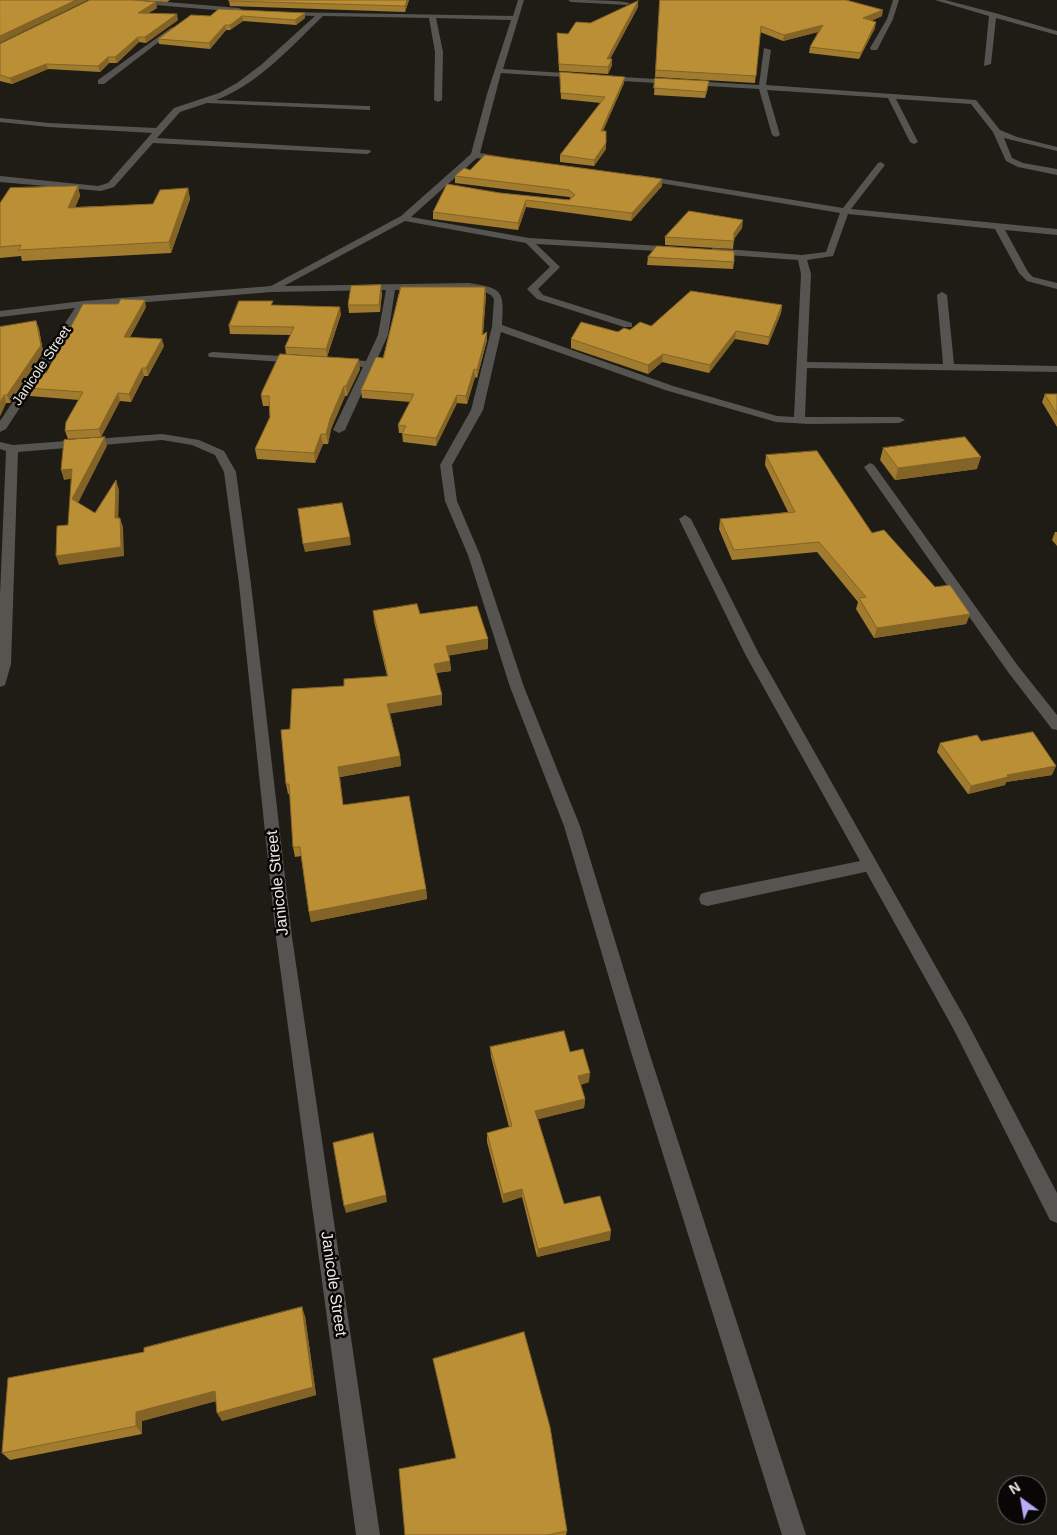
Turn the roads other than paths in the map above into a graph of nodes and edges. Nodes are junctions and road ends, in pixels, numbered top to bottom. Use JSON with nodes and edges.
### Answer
{"nodes":[{"id":1,"x":119,"y":0,"type":"edge"},
{"id":2,"x":521,"y":0,"type":"edge"},
{"id":3,"x":571,"y":0,"type":"edge"},
{"id":4,"x":896,"y":0,"type":"edge"},
{"id":5,"x":938,"y":0,"type":"edge"},
{"id":6,"x":129,"y":1,"type":"edge"},
{"id":7,"x":627,"y":3,"type":"dead end"},
{"id":8,"x":202,"y":8,"type":"junction"},
{"id":9,"x":251,"y":11,"type":"edge"},
{"id":10,"x":281,"y":12,"type":"edge"},
{"id":11,"x":194,"y":14,"type":"edge"},
{"id":12,"x":993,"y":14,"type":"junction"},
{"id":13,"x":320,"y":15,"type":"junction"},
{"id":14,"x":432,"y":17,"type":"junction"},
{"id":15,"x":515,"y":18,"type":"junction"},
{"id":16,"x":178,"y":25,"type":"edge"},
{"id":17,"x":1057,"y":33,"type":"edge"},
{"id":18,"x":874,"y":48,"type":"dead end"},
{"id":19,"x":767,"y":50,"type":"dead end"},
{"id":20,"x":987,"y":64,"type":"dead end"},
{"id":21,"x":498,"y":71,"type":"junction"},
{"id":22,"x":585,"y":77,"type":"edge"},
{"id":23,"x":595,"y":78,"type":"edge"},
{"id":24,"x":101,"y":82,"type":"dead end"},
{"id":25,"x":762,"y":87,"type":"junction"},
{"id":26,"x":890,"y":95,"type":"junction"},
{"id":27,"x":438,"y":100,"type":"dead end"},
{"id":28,"x":206,"y":102,"type":"junction"},
{"id":29,"x":368,"y":108,"type":"dead end"},
{"id":30,"x":0,"y":120,"type":"edge"},
{"id":31,"x":159,"y":131,"type":"junction"},
{"id":32,"x":997,"y":132,"type":"junction"},
{"id":33,"x":776,"y":135,"type":"dead end"},
{"id":34,"x":152,"y":140,"type":"junction"},
{"id":35,"x":914,"y":142,"type":"dead end"},
{"id":36,"x":1057,"y":149,"type":"edge"},
{"id":37,"x":367,"y":152,"type":"dead end"},
{"id":38,"x":475,"y":155,"type":"junction"},
{"id":39,"x":511,"y":160,"type":"edge"},
{"id":40,"x":881,"y":165,"type":"dead end"},
{"id":41,"x":1057,"y":172,"type":"edge"},
{"id":42,"x":629,"y":176,"type":"edge"},
{"id":43,"x":0,"y":179,"type":"edge"},
{"id":44,"x":440,"y":185,"type":"junction"},
{"id":45,"x":458,"y":188,"type":"edge"},
{"id":46,"x":844,"y":211,"type":"junction"},
{"id":47,"x":404,"y":218,"type":"junction"},
{"id":48,"x":1000,"y":227,"type":"junction"},
{"id":49,"x":1057,"y":232,"type":"edge"},
{"id":50,"x":529,"y":241,"type":"junction"},
{"id":51,"x":683,"y":249,"type":"edge"},
{"id":52,"x":702,"y":251,"type":"edge"},
{"id":53,"x":802,"y":258,"type":"junction"},
{"id":54,"x":1057,"y":286,"type":"edge"},
{"id":55,"x":391,"y":287,"type":"junction"},
{"id":56,"x":272,"y":289,"type":"junction"},
{"id":57,"x":942,"y":295,"type":"dead end"},
{"id":58,"x":83,"y":304,"type":"junction"},
{"id":59,"x":0,"y":314,"type":"edge"},
{"id":60,"x":628,"y":326,"type":"dead end"},
{"id":61,"x":497,"y":327,"type":"junction"},
{"id":62,"x":213,"y":355,"type":"dead end"},
{"id":63,"x":311,"y":360,"type":"edge"},
{"id":64,"x":330,"y":362,"type":"edge"},
{"id":65,"x":370,"y":364,"type":"junction"},
{"id":66,"x":802,"y":365,"type":"junction"},
{"id":67,"x":949,"y":368,"type":"junction"},
{"id":68,"x":1057,"y":369,"type":"edge"},
{"id":69,"x":799,"y":420,"type":"junction"},
{"id":70,"x":899,"y":420,"type":"dead end"},
{"id":71,"x":0,"y":429,"type":"edge"},
{"id":72,"x":339,"y":430,"type":"dead end"},
{"id":73,"x":6,"y":447,"type":"edge"},
{"id":74,"x":870,"y":467,"type":"dead end"},
{"id":75,"x":684,"y":520,"type":"dead end"},
{"id":76,"x":0,"y":682,"type":"edge"},
{"id":77,"x":1057,"y":725,"type":"edge"},
{"id":78,"x":870,"y":865,"type":"junction"},
{"id":79,"x":707,"y":900,"type":"dead end"},
{"id":80,"x":1057,"y":1213,"type":"edge"},
{"id":81,"x":368,"y":1535,"type":"edge"},
{"id":82,"x":794,"y":1535,"type":"edge"}],
"edges":[{"from":1,"to":6,"type":"street"},
{"from":2,"to":15,"type":"street"},
{"from":3,"to":7,"type":"street"},
{"from":4,"to":18,"type":"street"},
{"from":5,"to":12,"type":"street"},
{"from":6,"to":8,"type":"street"},
{"from":8,"to":9,"type":"street"},
{"from":8,"to":11,"type":"street"},
{"from":10,"to":13,"type":"street"},
{"from":12,"to":17,"type":"street"},
{"from":12,"to":20,"type":"street"},
{"from":13,"to":14,"type":"street"},
{"from":13,"to":28,"type":"street"},
{"from":14,"to":15,"type":"street"},
{"from":14,"to":27,"type":"street"},
{"from":15,"to":21,"type":"street"},
{"from":16,"to":24,"type":"street"},
{"from":19,"to":25,"type":"street"},
{"from":21,"to":22,"type":"street"},
{"from":21,"to":38,"type":"street"},
{"from":23,"to":25,"type":"street"},
{"from":25,"to":26,"type":"street"},
{"from":25,"to":33,"type":"street"},
{"from":26,"to":32,"type":"street"},
{"from":26,"to":35,"type":"street"},
{"from":28,"to":29,"type":"street"},
{"from":28,"to":31,"type":"street"},
{"from":30,"to":31,"type":"street"},
{"from":31,"to":34,"type":"street"},
{"from":32,"to":36,"type":"street"},
{"from":32,"to":41,"type":"street"},
{"from":34,"to":37,"type":"street"},
{"from":34,"to":43,"type":"street"},
{"from":38,"to":39,"type":"street"},
{"from":38,"to":44,"type":"street"},
{"from":40,"to":46,"type":"street"},
{"from":42,"to":46,"type":"street"},
{"from":44,"to":45,"type":"street"},
{"from":44,"to":47,"type":"street"},
{"from":46,"to":48,"type":"street"},
{"from":46,"to":53,"type":"street"},
{"from":47,"to":50,"type":"street"},
{"from":47,"to":56,"type":"street"},
{"from":48,"to":49,"type":"street"},
{"from":48,"to":54,"type":"street"},
{"from":50,"to":51,"type":"street"},
{"from":50,"to":60,"type":"street"},
{"from":52,"to":53,"type":"street"},
{"from":53,"to":66,"type":"street"},
{"from":55,"to":56,"type":"street"},
{"from":55,"to":61,"type":"street"},
{"from":55,"to":65,"type":"street"},
{"from":56,"to":58,"type":"street"},
{"from":57,"to":67,"type":"street"},
{"from":58,"to":59,"type":"street"},
{"from":58,"to":71,"type":"street","name":"Janicole Street"},
{"from":61,"to":69,"type":"street"},
{"from":61,"to":82,"type":"street"},
{"from":62,"to":63,"type":"street"},
{"from":64,"to":65,"type":"street"},
{"from":65,"to":72,"type":"street"},
{"from":66,"to":67,"type":"street"},
{"from":66,"to":69,"type":"street"},
{"from":67,"to":68,"type":"street"},
{"from":69,"to":70,"type":"street"},
{"from":73,"to":76,"type":"street"},
{"from":73,"to":81,"type":"street","name":"Janicole Street"},
{"from":74,"to":77,"type":"street"},
{"from":75,"to":78,"type":"street"},
{"from":78,"to":79,"type":"street"},
{"from":78,"to":80,"type":"street"}]}
